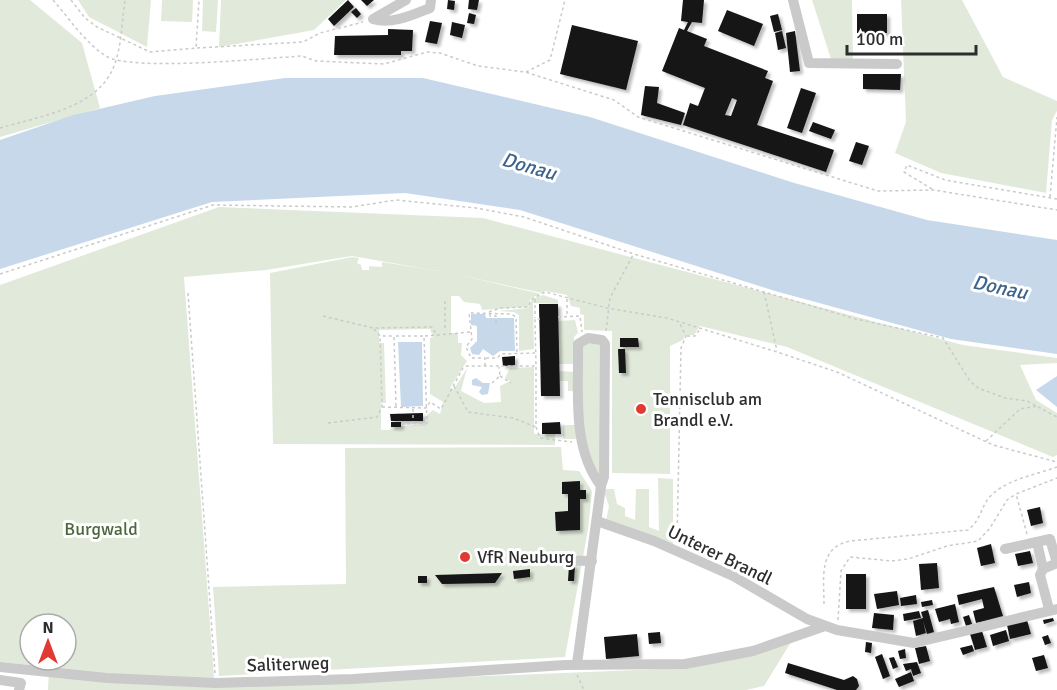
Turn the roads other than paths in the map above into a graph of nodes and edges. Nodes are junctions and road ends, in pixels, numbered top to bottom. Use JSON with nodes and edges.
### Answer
{"nodes":[{"id":1,"x":406,"y":0,"type":"edge"},
{"id":2,"x":431,"y":0,"type":"edge"},
{"id":3,"x":793,"y":0,"type":"edge"},
{"id":4,"x":897,"y":64,"type":"dead end"},
{"id":5,"x":601,"y":486,"type":"junction"},
{"id":6,"x":597,"y":521,"type":"junction"},
{"id":7,"x":1005,"y":549,"type":"dead end"},
{"id":8,"x":542,"y":560,"type":"dead end"},
{"id":9,"x":592,"y":561,"type":"junction"},
{"id":10,"x":1053,"y":609,"type":"edge"},
{"id":11,"x":825,"y":626,"type":"junction"},
{"id":12,"x":577,"y":664,"type":"junction"},
{"id":13,"x":0,"y":667,"type":"edge"},
{"id":14,"x":0,"y":680,"type":"edge"},
{"id":15,"x":20,"y":690,"type":"edge"}],
"edges":[{"from":1,"to":2,"type":"street"},
{"from":3,"to":4,"type":"street"},
{"from":5,"to":5,"type":"street"},
{"from":5,"to":6,"type":"street"},
{"from":6,"to":9,"type":"street"},
{"from":6,"to":11,"type":"street","name":"Unterer Brandl"},
{"from":7,"to":10,"type":"street","name":"Unterer Brandl"},
{"from":8,"to":9,"type":"street"},
{"from":9,"to":12,"type":"street"},
{"from":10,"to":11,"type":"street","name":"Unterer Brandl"},
{"from":11,"to":12,"type":"street"},
{"from":12,"to":13,"type":"street","name":"Saliterweg"},
{"from":14,"to":15,"type":"street"}]}
